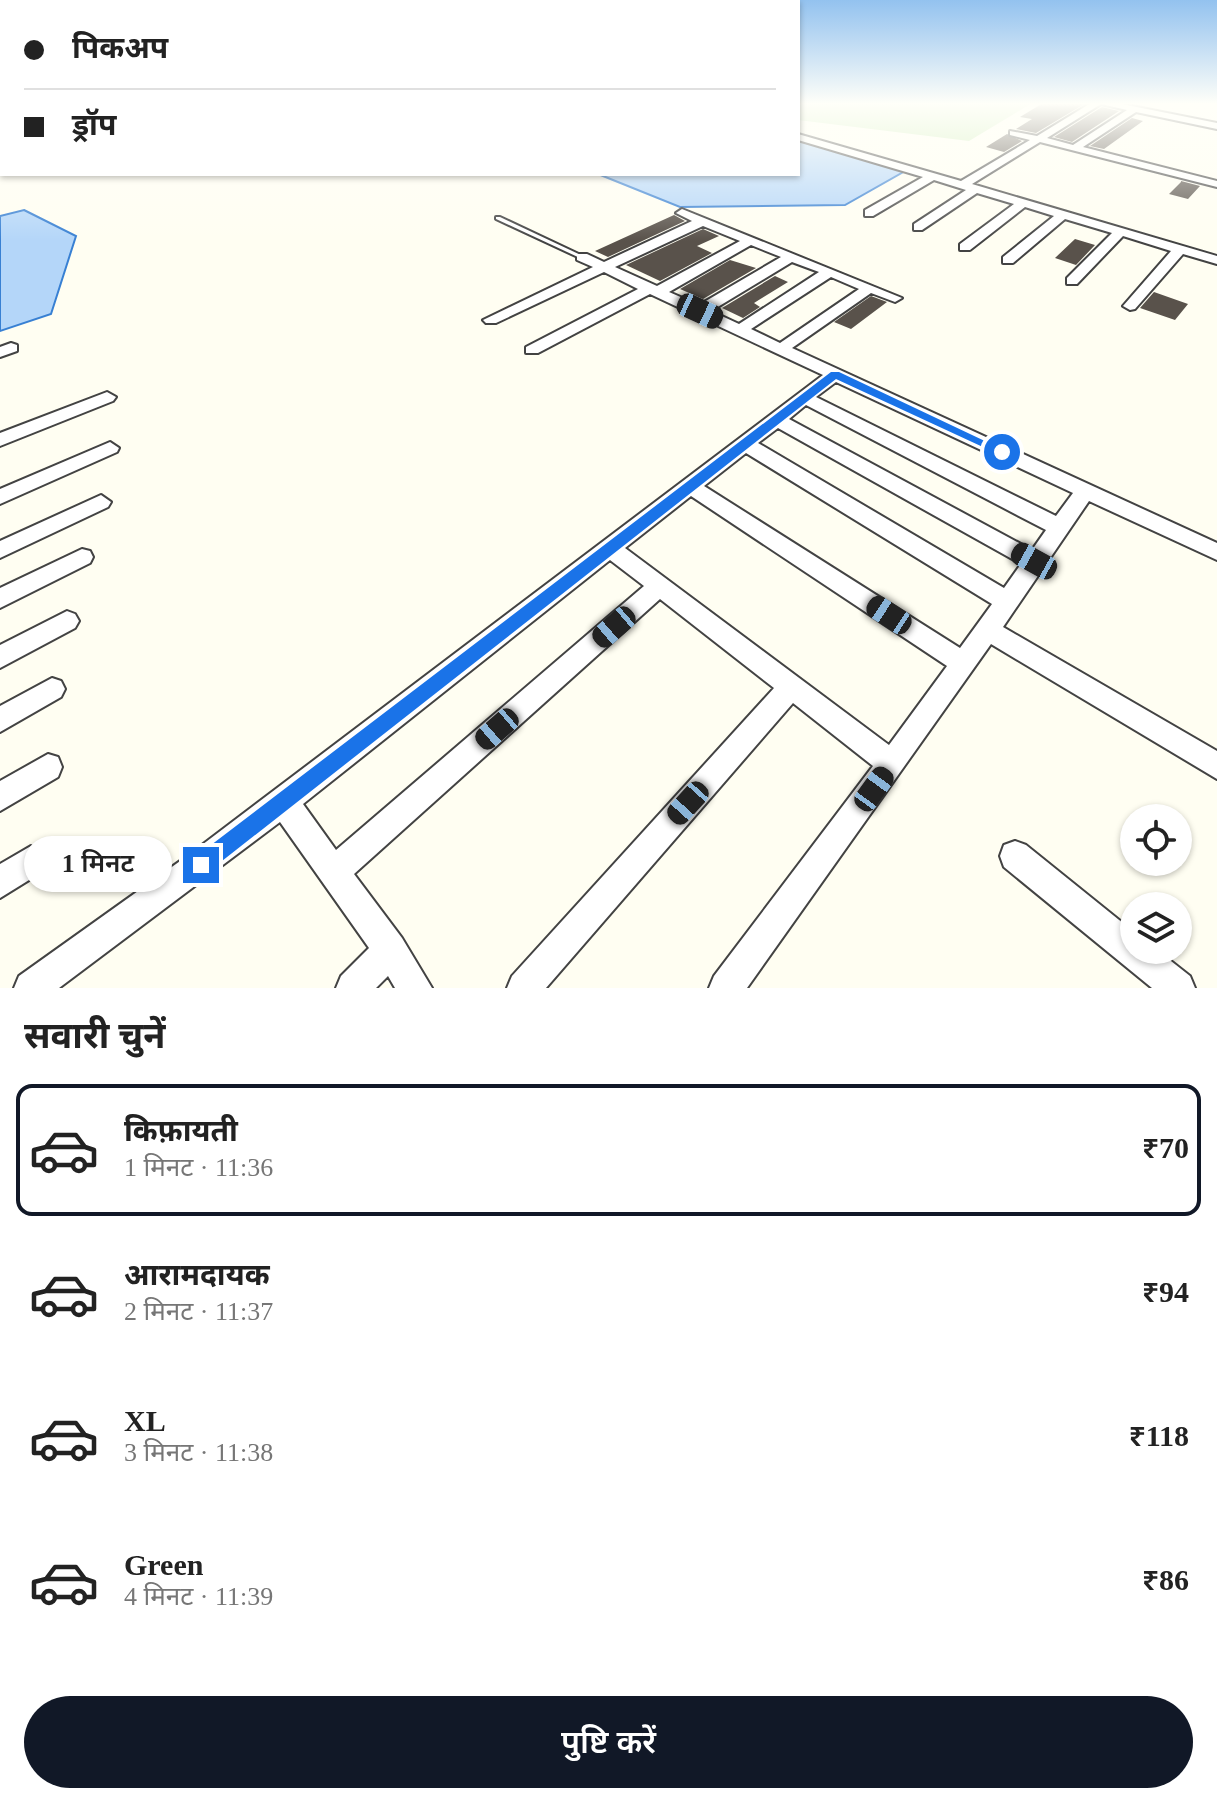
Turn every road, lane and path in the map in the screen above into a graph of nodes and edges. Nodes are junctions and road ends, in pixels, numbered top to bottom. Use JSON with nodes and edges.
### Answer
{"nodes":[{"id":1,"x":840,"y":149,"type":"edge"},
{"id":2,"x":1023,"y":149,"type":"edge"},
{"id":3,"x":1079,"y":149,"type":"edge"},
{"id":4,"x":933,"y":176,"type":"junction"},
{"id":5,"x":1217,"y":184,"type":"edge"},
{"id":6,"x":969,"y":187,"type":"junction"},
{"id":7,"x":1023,"y":203,"type":"junction"},
{"id":8,"x":682,"y":213,"type":"dead end"},
{"id":9,"x":869,"y":213,"type":"dead end"},
{"id":10,"x":1064,"y":214,"type":"junction"},
{"id":11,"x":498,"y":218,"type":"dead end"},
{"id":12,"x":703,"y":221,"type":"junction"},
{"id":13,"x":918,"y":227,"type":"dead end"},
{"id":14,"x":1121,"y":231,"type":"junction"},
{"id":15,"x":751,"y":240,"type":"junction"},
{"id":16,"x":965,"y":247,"type":"dead end"},
{"id":17,"x":1180,"y":249,"type":"junction"},
{"id":18,"x":792,"y":256,"type":"junction"},
{"id":19,"x":582,"y":257,"type":"joint"},
{"id":20,"x":1008,"y":260,"type":"dead end"},
{"id":21,"x":1217,"y":260,"type":"edge"},
{"id":22,"x":605,"y":267,"type":"junction"},
{"id":23,"x":829,"y":272,"type":"junction"},
{"id":24,"x":1072,"y":281,"type":"dead end"},
{"id":25,"x":869,"y":288,"type":"junction"},
{"id":26,"x":654,"y":290,"type":"junction"},
{"id":27,"x":895,"y":298,"type":"dead end"},
{"id":28,"x":1130,"y":306,"type":"dead end"},
{"id":29,"x":700,"y":311,"type":"junction"},
{"id":30,"x":491,"y":320,"type":"dead end"},
{"id":31,"x":740,"y":330,"type":"junction"},
{"id":32,"x":781,"y":349,"type":"junction"},
{"id":33,"x":532,"y":350,"type":"dead end"},
{"id":34,"x":835,"y":374,"type":"junction"},
{"id":35,"x":107,"y":397,"type":"dead end"},
{"id":36,"x":805,"y":398,"type":"junction"},
{"id":37,"x":776,"y":419,"type":"junction"},
{"id":38,"x":0,"y":440,"type":"edge"},
{"id":39,"x":745,"y":444,"type":"junction"},
{"id":40,"x":110,"y":448,"type":"dead end"},
{"id":41,"x":690,"y":486,"type":"junction"},
{"id":42,"x":1086,"y":490,"type":"junction"},
{"id":43,"x":0,"y":497,"type":"edge"},
{"id":44,"x":101,"y":502,"type":"dead end"},
{"id":45,"x":1059,"y":527,"type":"junction"},
{"id":46,"x":610,"y":548,"type":"junction"},
{"id":47,"x":0,"y":550,"type":"edge"},
{"id":48,"x":1217,"y":552,"type":"edge"},
{"id":49,"x":82,"y":557,"type":"dead end"},
{"id":50,"x":1034,"y":561,"type":"junction"},
{"id":51,"x":660,"y":586,"type":"junction"},
{"id":52,"x":0,"y":599,"type":"edge"},
{"id":53,"x":1006,"y":601,"type":"junction"},
{"id":54,"x":67,"y":621,"type":"dead end"},
{"id":55,"x":986,"y":629,"type":"junction"},
{"id":56,"x":0,"y":657,"type":"edge"},
{"id":57,"x":963,"y":663,"type":"junction"},
{"id":58,"x":791,"y":687,"type":"junction"},
{"id":59,"x":52,"y":689,"type":"dead end"},
{"id":60,"x":0,"y":720,"type":"edge"},
{"id":61,"x":892,"y":764,"type":"junction"},
{"id":62,"x":1217,"y":766,"type":"edge"},
{"id":63,"x":48,"y":767,"type":"dead end"},
{"id":64,"x":0,"y":797,"type":"edge"},
{"id":65,"x":283,"y":801,"type":"junction"},
{"id":66,"x":1015,"y":856,"type":"dead end"},
{"id":67,"x":31,"y":861,"type":"dead end"},
{"id":68,"x":334,"y":872,"type":"junction"},
{"id":69,"x":0,"y":883,"type":"edge"},
{"id":70,"x":390,"y":950,"type":"junction"},
{"id":71,"x":31,"y":988,"type":"edge"},
{"id":72,"x":353,"y":988,"type":"edge"},
{"id":73,"x":415,"y":988,"type":"edge"},
{"id":74,"x":524,"y":988,"type":"edge"},
{"id":75,"x":726,"y":988,"type":"edge"},
{"id":76,"x":1178,"y":988,"type":"edge"}],
"edges":[{"from":1,"to":4,"type":"street"},
{"from":2,"to":6,"type":"street"},
{"from":3,"to":5,"type":"street"},
{"from":4,"to":6,"type":"street"},
{"from":4,"to":9,"type":"street"},
{"from":6,"to":7,"type":"street"},
{"from":6,"to":13,"type":"street"},
{"from":7,"to":10,"type":"street"},
{"from":7,"to":16,"type":"street"},
{"from":8,"to":12,"type":"street"},
{"from":10,"to":14,"type":"street"},
{"from":10,"to":20,"type":"street"},
{"from":11,"to":19,"type":"lane"},
{"from":12,"to":15,"type":"street"},
{"from":12,"to":22,"type":"street"},
{"from":14,"to":17,"type":"street"},
{"from":14,"to":24,"type":"street"},
{"from":15,"to":18,"type":"street"},
{"from":15,"to":26,"type":"street"},
{"from":17,"to":21,"type":"street"},
{"from":17,"to":28,"type":"street"},
{"from":18,"to":23,"type":"street"},
{"from":18,"to":29,"type":"street"},
{"from":19,"to":22,"type":"street"},
{"from":22,"to":26,"type":"street"},
{"from":22,"to":30,"type":"street"},
{"from":23,"to":25,"type":"street"},
{"from":23,"to":31,"type":"street"},
{"from":25,"to":27,"type":"street"},
{"from":25,"to":32,"type":"street"},
{"from":26,"to":29,"type":"street"},
{"from":26,"to":33,"type":"street"},
{"from":29,"to":31,"type":"street"},
{"from":31,"to":32,"type":"street"},
{"from":32,"to":34,"type":"street"},
{"from":34,"to":36,"type":"street"},
{"from":34,"to":42,"type":"street"},
{"from":35,"to":38,"type":"street"},
{"from":36,"to":37,"type":"street"},
{"from":36,"to":45,"type":"street"},
{"from":37,"to":39,"type":"street"},
{"from":37,"to":50,"type":"street"},
{"from":39,"to":41,"type":"street"},
{"from":39,"to":53,"type":"street"},
{"from":40,"to":43,"type":"street"},
{"from":41,"to":46,"type":"street"},
{"from":41,"to":57,"type":"street"},
{"from":42,"to":45,"type":"street"},
{"from":42,"to":48,"type":"street"},
{"from":44,"to":47,"type":"street"},
{"from":45,"to":50,"type":"street"},
{"from":46,"to":51,"type":"street"},
{"from":46,"to":65,"type":"street"},
{"from":49,"to":52,"type":"street"},
{"from":50,"to":53,"type":"street"},
{"from":51,"to":58,"type":"street"},
{"from":51,"to":68,"type":"street"},
{"from":53,"to":55,"type":"street"},
{"from":54,"to":56,"type":"street"},
{"from":55,"to":57,"type":"street"},
{"from":55,"to":62,"type":"street"},
{"from":57,"to":61,"type":"street"},
{"from":58,"to":61,"type":"street"},
{"from":58,"to":74,"type":"street"},
{"from":59,"to":60,"type":"street"},
{"from":61,"to":75,"type":"street"},
{"from":63,"to":64,"type":"street"},
{"from":65,"to":68,"type":"street"},
{"from":65,"to":71,"type":"street"},
{"from":66,"to":76,"type":"street"},
{"from":67,"to":69,"type":"street"},
{"from":68,"to":70,"type":"street"},
{"from":70,"to":72,"type":"street"},
{"from":70,"to":73,"type":"street"}]}
